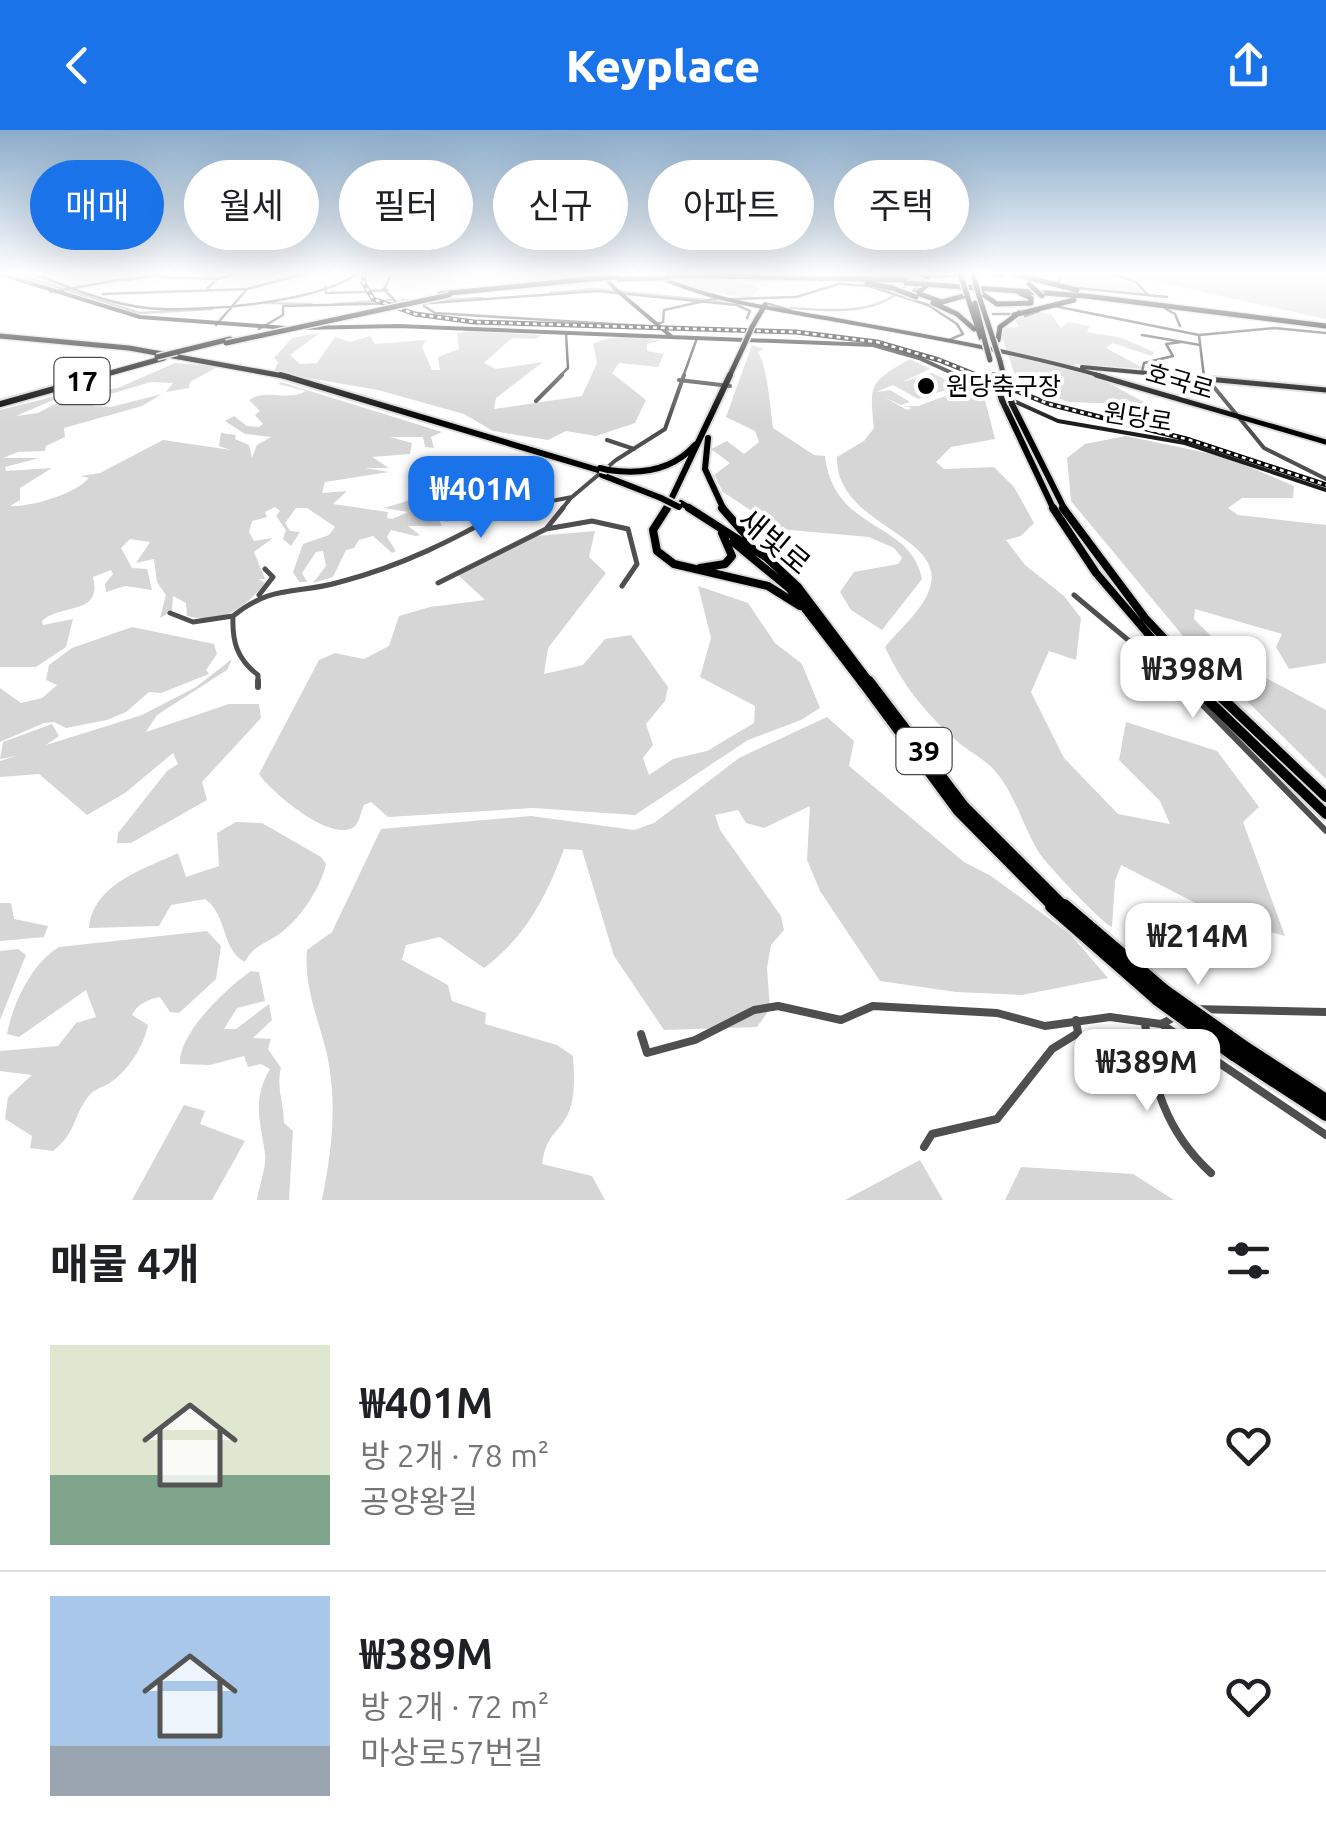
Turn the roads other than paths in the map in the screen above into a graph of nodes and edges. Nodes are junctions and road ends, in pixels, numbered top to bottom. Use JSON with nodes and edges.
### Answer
{"nodes":[{"id":1,"x":199,"y":323,"type":"edge"},
{"id":2,"x":268,"y":323,"type":"edge"},
{"id":3,"x":309,"y":323,"type":"edge"},
{"id":4,"x":315,"y":323,"type":"edge"},
{"id":5,"x":617,"y":323,"type":"edge"},
{"id":6,"x":657,"y":323,"type":"edge"},
{"id":7,"x":662,"y":323,"type":"edge"},
{"id":8,"x":756,"y":323,"type":"edge"},
{"id":9,"x":858,"y":323,"type":"edge"},
{"id":10,"x":862,"y":323,"type":"edge"},
{"id":11,"x":959,"y":323,"type":"edge"},
{"id":12,"x":967,"y":323,"type":"edge"},
{"id":13,"x":979,"y":323,"type":"edge"},
{"id":14,"x":989,"y":323,"type":"edge"},
{"id":15,"x":1004,"y":323,"type":"edge"},
{"id":16,"x":1153,"y":323,"type":"edge"},
{"id":17,"x":1179,"y":323,"type":"edge"},
{"id":18,"x":216,"y":325,"type":"joint"},
{"id":19,"x":659,"y":325,"type":"junction"},
{"id":20,"x":1326,"y":326,"type":"edge"},
{"id":21,"x":259,"y":328,"type":"junction"},
{"id":22,"x":1182,"y":328,"type":"junction"},
{"id":23,"x":566,"y":333,"type":"junction"},
{"id":24,"x":1199,"y":334,"type":"junction"},
{"id":25,"x":1142,"y":335,"type":"dead end"},
{"id":26,"x":980,"y":336,"type":"junction"},
{"id":27,"x":0,"y":337,"type":"edge"},
{"id":28,"x":673,"y":338,"type":"junction"},
{"id":29,"x":698,"y":338,"type":"junction"},
{"id":30,"x":951,"y":339,"type":"junction"},
{"id":31,"x":996,"y":340,"type":"junction"},
{"id":32,"x":228,"y":341,"type":"junction"},
{"id":33,"x":1181,"y":342,"type":"junction"},
{"id":34,"x":1200,"y":345,"type":"junction"},
{"id":35,"x":184,"y":356,"type":"junction"},
{"id":36,"x":1069,"y":365,"type":"junction"},
{"id":37,"x":1105,"y":372,"type":"junction"},
{"id":38,"x":1142,"y":372,"type":"junction"},
{"id":39,"x":1204,"y":378,"type":"junction"},
{"id":40,"x":679,"y":380,"type":"junction"},
{"id":41,"x":728,"y":386,"type":"junction"},
{"id":42,"x":1326,"y":390,"type":"edge"},
{"id":43,"x":536,"y":400,"type":"dead end"},
{"id":44,"x":0,"y":403,"type":"edge"},
{"id":45,"x":1235,"y":416,"type":"junction"},
{"id":46,"x":712,"y":422,"type":"junction"},
{"id":47,"x":607,"y":440,"type":"dead end"},
{"id":48,"x":1326,"y":440,"type":"edge"},
{"id":49,"x":634,"y":449,"type":"junction"},
{"id":50,"x":600,"y":471,"type":"junction"},
{"id":51,"x":1326,"y":480,"type":"edge"},
{"id":52,"x":1326,"y":490,"type":"edge"},
{"id":53,"x":572,"y":497,"type":"junction"},
{"id":54,"x":680,"y":505,"type":"junction"},
{"id":55,"x":546,"y":529,"type":"junction"},
{"id":56,"x":722,"y":533,"type":"junction"},
{"id":57,"x":766,"y":558,"type":"junction"},
{"id":58,"x":265,"y":569,"type":"dead end"},
{"id":59,"x":438,"y":582,"type":"dead end"},
{"id":60,"x":622,"y":586,"type":"dead end"},
{"id":61,"x":258,"y":595,"type":"junction"},
{"id":62,"x":1074,"y":595,"type":"dead end"},
{"id":63,"x":170,"y":614,"type":"dead end"},
{"id":64,"x":233,"y":616,"type":"junction"},
{"id":65,"x":814,"y":617,"type":"junction"},
{"id":66,"x":258,"y":688,"type":"dead end"},
{"id":67,"x":1326,"y":797,"type":"edge"},
{"id":68,"x":1326,"y":814,"type":"edge"},
{"id":69,"x":1326,"y":831,"type":"edge"},
{"id":70,"x":1162,"y":995,"type":"junction"},
{"id":71,"x":1326,"y":1012,"type":"edge"},
{"id":72,"x":1076,"y":1020,"type":"junction"},
{"id":73,"x":1145,"y":1024,"type":"junction"},
{"id":74,"x":1161,"y":1024,"type":"junction"},
{"id":75,"x":642,"y":1034,"type":"dead end"},
{"id":76,"x":1239,"y":1051,"type":"junction"},
{"id":77,"x":1326,"y":1101,"type":"edge"},
{"id":78,"x":1326,"y":1114,"type":"edge"},
{"id":79,"x":1326,"y":1134,"type":"edge"},
{"id":80,"x":924,"y":1147,"type":"dead end"},
{"id":81,"x":1211,"y":1173,"type":"dead end"}],
"edges":[{"from":1,"to":18,"type":"main road","name":"원당로"},
{"from":2,"to":21,"type":"street"},
{"from":3,"to":32,"type":"highway","number":"17","bridge":true},
{"from":4,"to":32,"type":"highway","number":"17","bridge":true},
{"from":5,"to":19,"type":"street"},
{"from":6,"to":19,"type":"main road"},
{"from":7,"to":19,"type":"street"},
{"from":8,"to":41,"type":"highway","bridge":true},
{"from":9,"to":30,"type":"main road","name":"호국로"},
{"from":10,"to":30,"type":"main road","name":"호국로"},
{"from":11,"to":30,"type":"street"},
{"from":12,"to":26,"type":"highway","bridge":true},
{"from":13,"to":26,"type":"highway"},
{"from":14,"to":31,"type":"highway"},
{"from":15,"to":31,"type":"highway"},
{"from":16,"to":22,"type":"street"},
{"from":17,"to":22,"type":"street"},
{"from":18,"to":21,"type":"main road","name":"원당로"},
{"from":19,"to":28,"type":"main road"},
{"from":20,"to":24,"type":"street"},
{"from":21,"to":23,"type":"main road","name":"원당로"},
{"from":22,"to":24,"type":"street"},
{"from":23,"to":28,"type":"main road","name":"원당로"},
{"from":23,"to":43,"type":"street"},
{"from":24,"to":34,"type":"street"},
{"from":25,"to":33,"type":"street"},
{"from":26,"to":68,"type":"highway","bridge":true},
{"from":27,"to":35,"type":"highway","name":"새빛로","number":"39"},
{"from":28,"to":29,"type":"main road","name":"원당로"},
{"from":29,"to":40,"type":"street"},
{"from":29,"to":52,"type":"main road","name":"원당로"},
{"from":30,"to":36,"type":"main road","name":"호국로"},
{"from":31,"to":67,"type":"highway","bridge":true},
{"from":32,"to":35,"type":"highway","number":"17"},
{"from":33,"to":34,"type":"street"},
{"from":33,"to":38,"type":"street"},
{"from":34,"to":39,"type":"street"},
{"from":35,"to":44,"type":"highway","number":"17","bridge":true},
{"from":35,"to":50,"type":"highway","name":"새빛로","number":"39"},
{"from":36,"to":37,"type":"main road"},
{"from":36,"to":45,"type":"main road","name":"호국로"},
{"from":37,"to":38,"type":"main road"},
{"from":37,"to":45,"type":"main road","name":"호국로"},
{"from":38,"to":39,"type":"main road"},
{"from":39,"to":42,"type":"main road"},
{"from":39,"to":45,"type":"street","name":"호국로"},
{"from":40,"to":41,"type":"street"},
{"from":40,"to":49,"type":"street"},
{"from":41,"to":46,"type":"highway"},
{"from":45,"to":48,"type":"main road","name":"호국로"},
{"from":45,"to":48,"type":"main road","name":"호국로"},
{"from":45,"to":51,"type":"street","name":"호국로"},
{"from":46,"to":50,"type":"highway"},
{"from":46,"to":56,"type":"highway"},
{"from":46,"to":57,"type":"highway"},
{"from":46,"to":65,"type":"highway"},
{"from":47,"to":49,"type":"street"},
{"from":49,"to":53,"type":"street"},
{"from":50,"to":54,"type":"highway","name":"새빛로","number":"39","bridge":true},
{"from":53,"to":55,"type":"street"},
{"from":53,"to":61,"type":"street"},
{"from":54,"to":56,"type":"highway","name":"새빛로","number":"39"},
{"from":54,"to":57,"type":"highway","name":"새빛로","number":"39"},
{"from":55,"to":59,"type":"street"},
{"from":55,"to":60,"type":"street"},
{"from":56,"to":65,"type":"highway","name":"새빛로","number":"39"},
{"from":57,"to":70,"type":"highway","name":"새빛로","number":"39"},
{"from":58,"to":61,"type":"street"},
{"from":61,"to":64,"type":"street"},
{"from":62,"to":69,"type":"street"},
{"from":63,"to":64,"type":"street"},
{"from":64,"to":66,"type":"street"},
{"from":65,"to":70,"type":"highway","name":"새빛로","number":"39"},
{"from":70,"to":76,"type":"highway","name":"새빛로","number":"39","bridge":true},
{"from":71,"to":74,"type":"street"},
{"from":72,"to":73,"type":"street"},
{"from":72,"to":75,"type":"street"},
{"from":72,"to":80,"type":"street"},
{"from":73,"to":74,"type":"street"},
{"from":73,"to":81,"type":"street"},
{"from":74,"to":79,"type":"street"},
{"from":76,"to":77,"type":"highway","name":"새빛로","number":"39"},
{"from":76,"to":78,"type":"highway","name":"새빛로","number":"39"}]}
